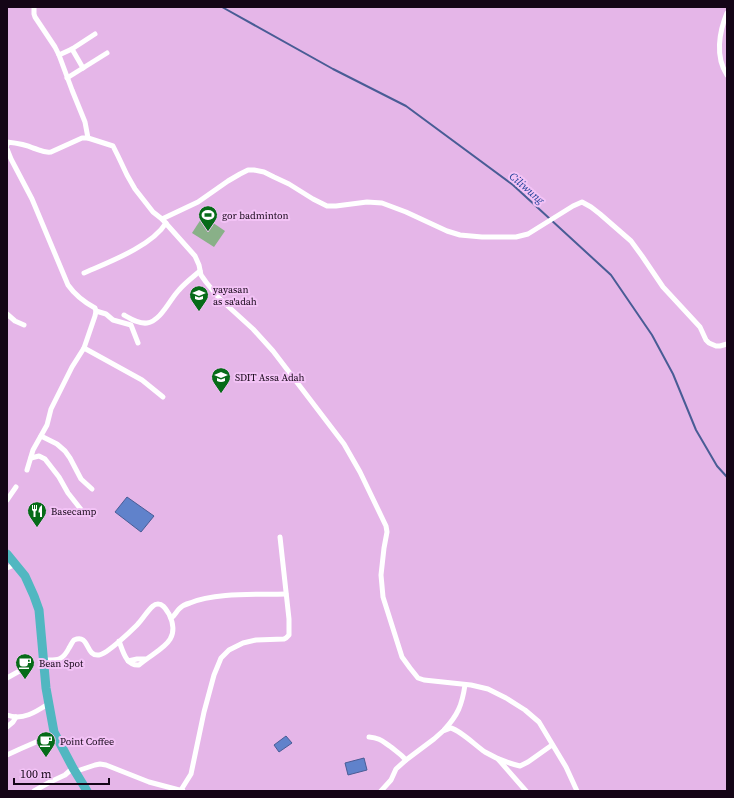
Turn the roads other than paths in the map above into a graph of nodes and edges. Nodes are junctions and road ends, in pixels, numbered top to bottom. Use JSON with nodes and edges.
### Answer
{"nodes":[{"id":1,"x":34,"y":7,"type":"edge"},
{"id":2,"x":727,"y":13,"type":"edge"},
{"id":3,"x":95,"y":34,"type":"dead end"},
{"id":4,"x":72,"y":49,"type":"junction"},
{"id":5,"x":107,"y":53,"type":"dead end"},
{"id":6,"x":59,"y":55,"type":"junction"},
{"id":7,"x":83,"y":68,"type":"junction"},
{"id":8,"x":727,"y":75,"type":"edge"},
{"id":9,"x":67,"y":78,"type":"junction"},
{"id":10,"x":88,"y":138,"type":"junction"},
{"id":11,"x":7,"y":145,"type":"edge"},
{"id":12,"x":7,"y":149,"type":"edge"},
{"id":13,"x":164,"y":221,"type":"junction"},
{"id":14,"x":200,"y":271,"type":"junction"},
{"id":15,"x":84,"y":273,"type":"dead end"},
{"id":16,"x":96,"y":311,"type":"junction"},
{"id":17,"x":7,"y":314,"type":"edge"},
{"id":18,"x":124,"y":315,"type":"dead end"},
{"id":19,"x":24,"y":325,"type":"dead end"},
{"id":20,"x":138,"y":343,"type":"dead end"},
{"id":21,"x":727,"y":344,"type":"edge"},
{"id":22,"x":84,"y":348,"type":"junction"},
{"id":23,"x":164,"y":397,"type":"dead end"},
{"id":24,"x":41,"y":436,"type":"junction"},
{"id":25,"x":31,"y":458,"type":"junction"},
{"id":26,"x":27,"y":470,"type":"dead end"},
{"id":27,"x":16,"y":487,"type":"dead end"},
{"id":28,"x":92,"y":489,"type":"dead end"},
{"id":29,"x":7,"y":500,"type":"edge"},
{"id":30,"x":83,"y":512,"type":"dead end"},
{"id":31,"x":280,"y":537,"type":"dead end"},
{"id":32,"x":7,"y":554,"type":"edge"},
{"id":33,"x":16,"y":564,"type":"junction"},
{"id":34,"x":7,"y":568,"type":"edge"},
{"id":35,"x":286,"y":594,"type":"junction"},
{"id":36,"x":171,"y":618,"type":"junction"},
{"id":37,"x":119,"y":641,"type":"junction"},
{"id":38,"x":42,"y":660,"type":"junction"},
{"id":39,"x":23,"y":669,"type":"dead end"},
{"id":40,"x":7,"y":678,"type":"edge"},
{"id":41,"x":465,"y":685,"type":"junction"},
{"id":42,"x":48,"y":704,"type":"junction"},
{"id":43,"x":7,"y":715,"type":"edge"},
{"id":44,"x":16,"y":717,"type":"junction"},
{"id":45,"x":7,"y":727,"type":"edge"},
{"id":46,"x":54,"y":732,"type":"junction"},
{"id":47,"x":443,"y":732,"type":"junction"},
{"id":48,"x":369,"y":737,"type":"dead end"},
{"id":49,"x":552,"y":745,"type":"junction"},
{"id":50,"x":7,"y":756,"type":"edge"},
{"id":51,"x":498,"y":758,"type":"junction"},
{"id":52,"x":406,"y":760,"type":"junction"},
{"id":53,"x":73,"y":768,"type":"junction"},
{"id":54,"x":34,"y":791,"type":"edge"},
{"id":55,"x":87,"y":791,"type":"edge"},
{"id":56,"x":182,"y":791,"type":"edge"},
{"id":57,"x":381,"y":791,"type":"edge"},
{"id":58,"x":526,"y":791,"type":"edge"},
{"id":59,"x":577,"y":791,"type":"edge"}],
"edges":[{"from":1,"to":6,"type":"street"},
{"from":2,"to":8,"type":"street"},
{"from":3,"to":4,"type":"street"},
{"from":4,"to":6,"type":"street"},
{"from":4,"to":7,"type":"street"},
{"from":5,"to":7,"type":"street"},
{"from":6,"to":9,"type":"street"},
{"from":7,"to":9,"type":"street"},
{"from":9,"to":10,"type":"street"},
{"from":10,"to":11,"type":"street"},
{"from":10,"to":13,"type":"street"},
{"from":12,"to":16,"type":"street"},
{"from":13,"to":14,"type":"street"},
{"from":13,"to":15,"type":"street"},
{"from":13,"to":21,"type":"street"},
{"from":14,"to":18,"type":"street"},
{"from":14,"to":41,"type":"street"},
{"from":16,"to":20,"type":"street"},
{"from":16,"to":22,"type":"street"},
{"from":17,"to":19,"type":"street"},
{"from":22,"to":23,"type":"street"},
{"from":22,"to":24,"type":"street"},
{"from":24,"to":25,"type":"street"},
{"from":24,"to":28,"type":"street"},
{"from":25,"to":26,"type":"street"},
{"from":25,"to":30,"type":"street"},
{"from":27,"to":29,"type":"street"},
{"from":31,"to":35,"type":"street"},
{"from":32,"to":33,"type":"highway"},
{"from":33,"to":34,"type":"street"},
{"from":33,"to":38,"type":"highway"},
{"from":35,"to":36,"type":"street"},
{"from":35,"to":56,"type":"street"},
{"from":36,"to":37,"type":"street"},
{"from":36,"to":37,"type":"street"},
{"from":37,"to":38,"type":"street"},
{"from":38,"to":42,"type":"highway"},
{"from":39,"to":40,"type":"street"},
{"from":41,"to":47,"type":"street"},
{"from":41,"to":49,"type":"street"},
{"from":42,"to":44,"type":"street"},
{"from":42,"to":46,"type":"highway"},
{"from":43,"to":44,"type":"street"},
{"from":44,"to":45,"type":"street"},
{"from":46,"to":50,"type":"street"},
{"from":46,"to":53,"type":"highway"},
{"from":47,"to":51,"type":"street"},
{"from":47,"to":52,"type":"street"},
{"from":48,"to":52,"type":"street"},
{"from":49,"to":51,"type":"street"},
{"from":49,"to":59,"type":"street"},
{"from":51,"to":58,"type":"street"},
{"from":52,"to":57,"type":"street"},
{"from":53,"to":54,"type":"street"},
{"from":53,"to":55,"type":"highway"},
{"from":53,"to":56,"type":"street"}]}
